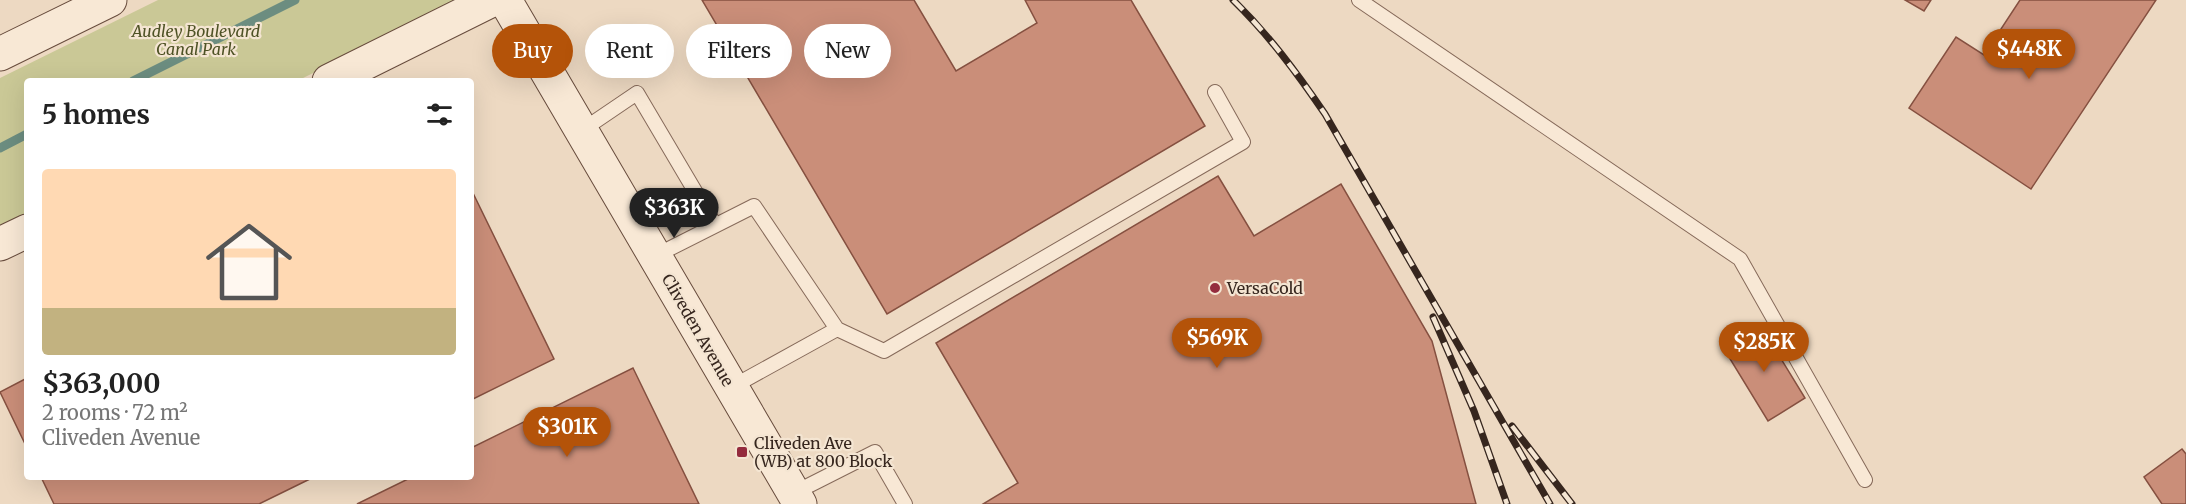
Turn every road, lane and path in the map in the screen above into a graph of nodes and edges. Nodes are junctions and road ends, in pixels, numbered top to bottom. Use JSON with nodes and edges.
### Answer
{"nodes":[{"id":1,"x":110,"y":0,"type":"edge"},
{"id":2,"x":492,"y":0,"type":"edge"},
{"id":3,"x":505,"y":0,"type":"edge"},
{"id":4,"x":1359,"y":0,"type":"edge"},
{"id":5,"x":0,"y":54,"type":"edge"},
{"id":6,"x":335,"y":78,"type":"edge"},
{"id":7,"x":1215,"y":92,"type":"dead end"},
{"id":8,"x":581,"y":131,"type":"junction"},
{"id":9,"x":715,"y":225,"type":"junction"},
{"id":10,"x":24,"y":232,"type":"edge"},
{"id":11,"x":0,"y":244,"type":"edge"},
{"id":12,"x":655,"y":256,"type":"junction"},
{"id":13,"x":837,"y":330,"type":"junction"},
{"id":14,"x":732,"y":387,"type":"junction"},
{"id":15,"x":1865,"y":480,"type":"dead end"},
{"id":16,"x":797,"y":499,"type":"edge"},
{"id":17,"x":905,"y":504,"type":"edge"}],
"edges":[{"from":1,"to":5,"type":"street"},
{"from":2,"to":6,"type":"street"},
{"from":3,"to":8,"type":"street","name":"Cliveden Avenue"},
{"from":4,"to":15,"type":"lane"},
{"from":7,"to":13,"type":"lane"},
{"from":8,"to":9,"type":"lane"},
{"from":8,"to":12,"type":"street","name":"Cliveden Avenue"},
{"from":9,"to":12,"type":"lane"},
{"from":9,"to":13,"type":"lane"},
{"from":10,"to":11,"type":"street"},
{"from":12,"to":14,"type":"street","name":"Cliveden Avenue"},
{"from":13,"to":14,"type":"lane"},
{"from":14,"to":16,"type":"street","name":"Cliveden Avenue"},
{"from":16,"to":17,"type":"lane"}]}
